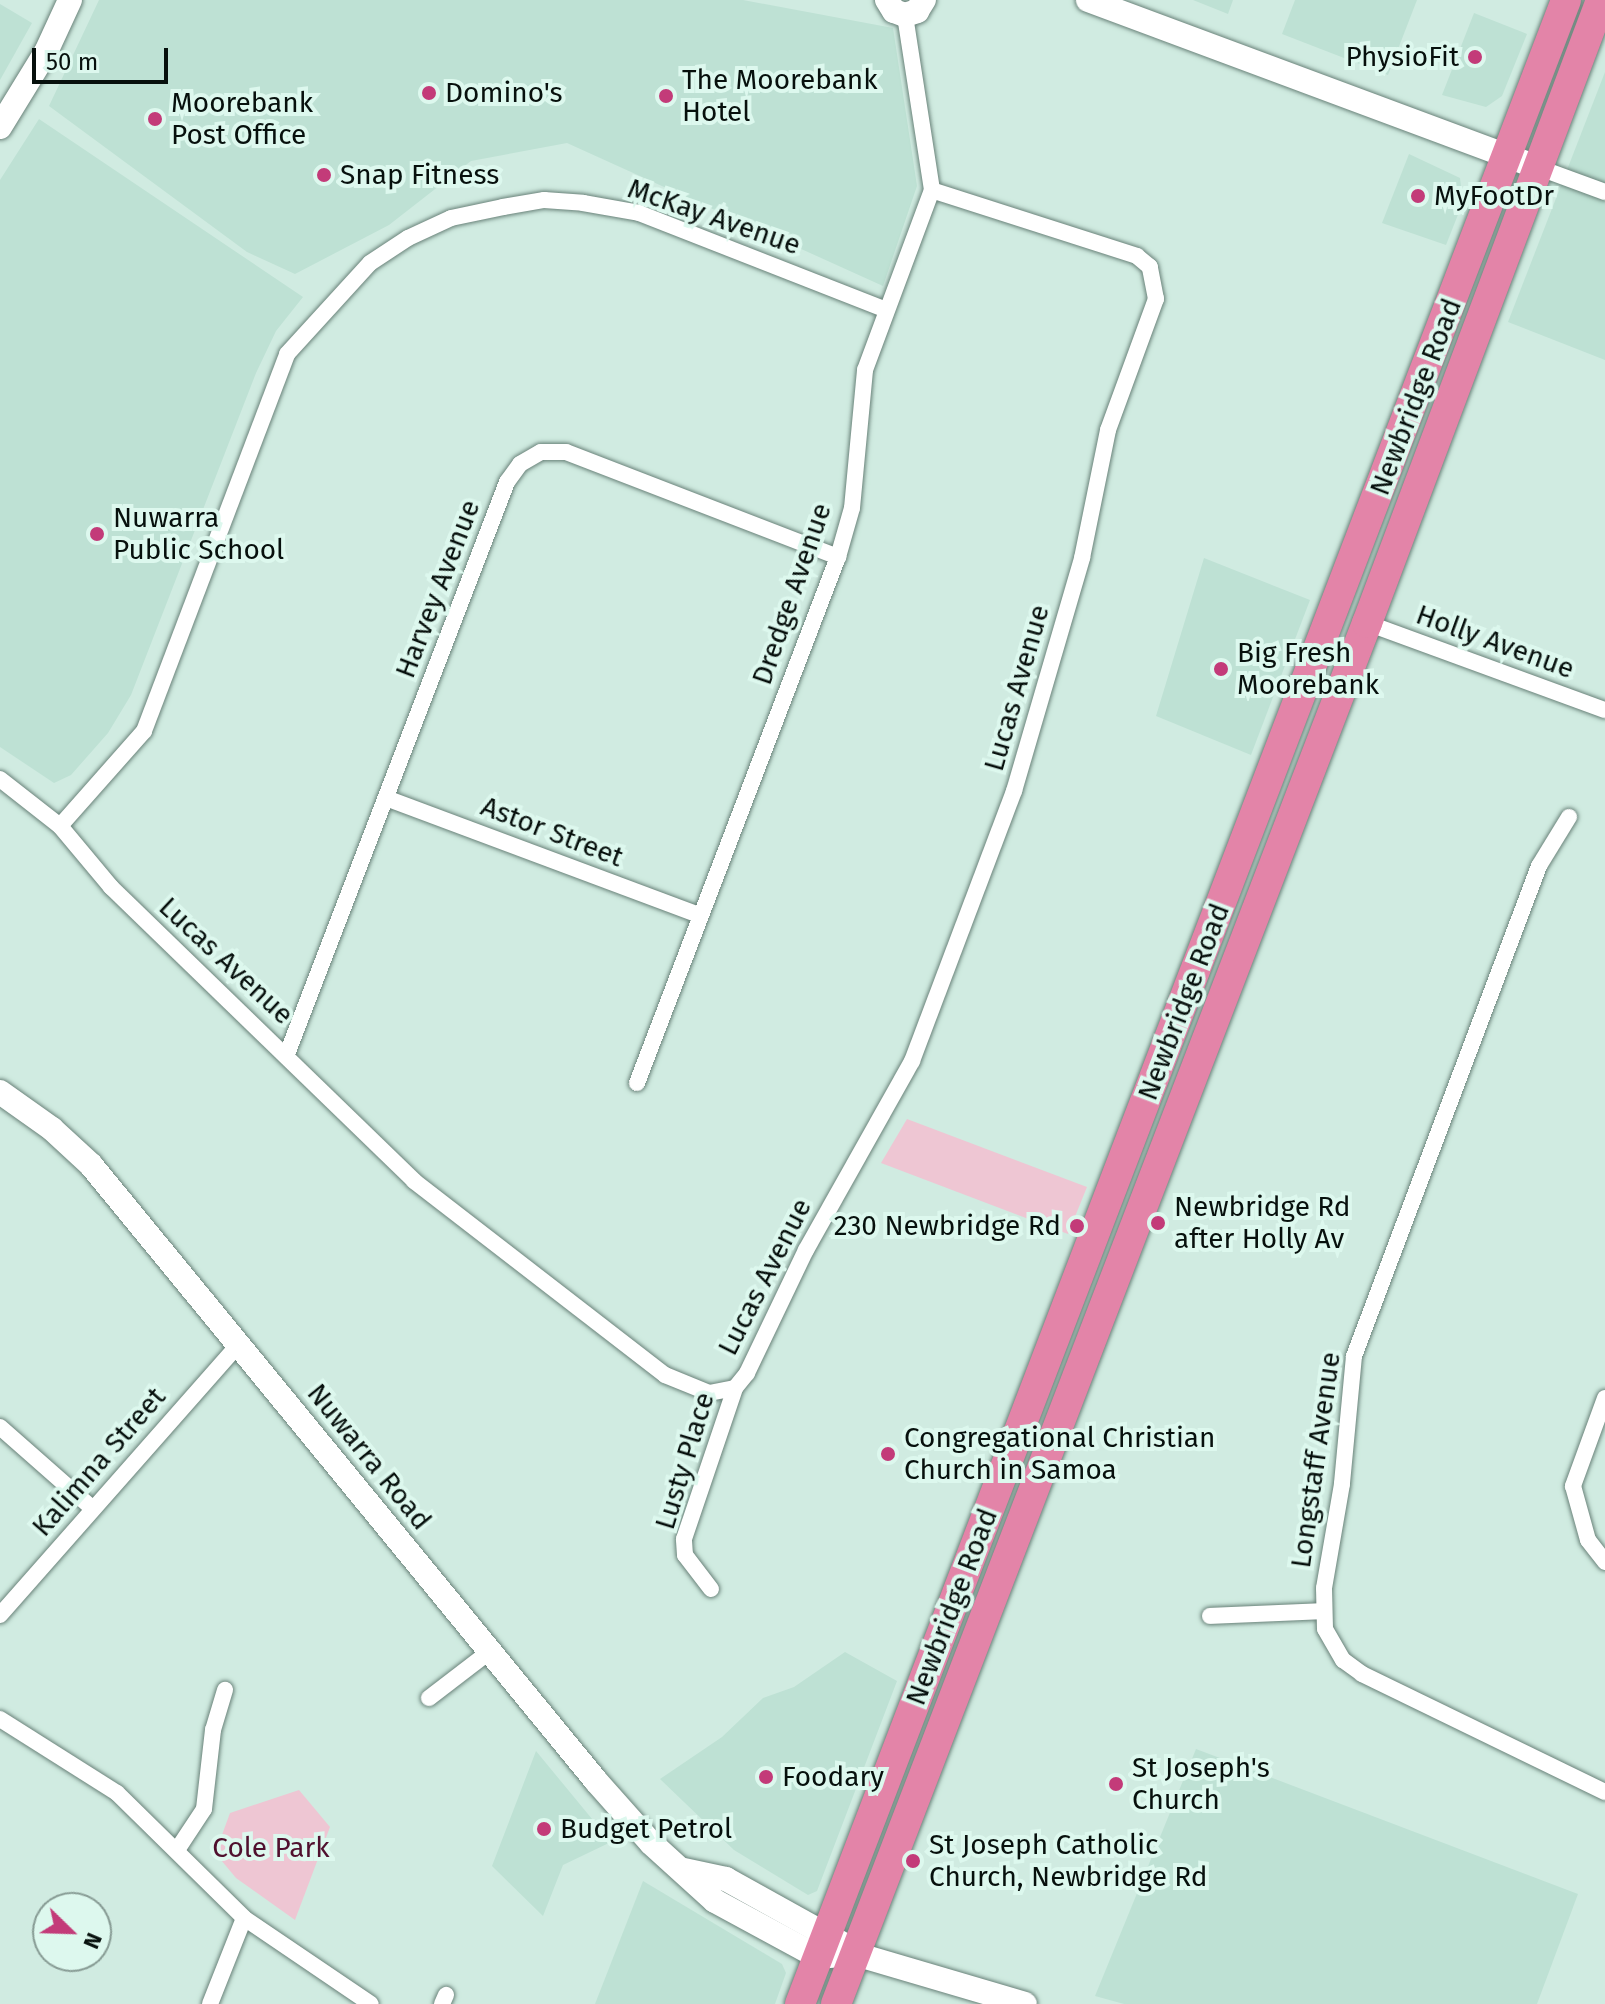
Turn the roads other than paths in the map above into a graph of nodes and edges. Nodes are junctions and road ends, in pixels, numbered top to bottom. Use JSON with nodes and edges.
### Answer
{"nodes":[{"id":1,"x":70,"y":0,"type":"edge"},
{"id":2,"x":1088,"y":0,"type":"edge"},
{"id":3,"x":1566,"y":0,"type":"edge"},
{"id":4,"x":1601,"y":0,"type":"edge"},
{"id":5,"x":905,"y":5,"type":"edge"},
{"id":6,"x":0,"y":127,"type":"edge"},
{"id":7,"x":1506,"y":156,"type":"junction"},
{"id":8,"x":1537,"y":167,"type":"junction"},
{"id":9,"x":932,"y":190,"type":"junction"},
{"id":10,"x":1605,"y":192,"type":"edge"},
{"id":11,"x":886,"y":310,"type":"junction"},
{"id":12,"x":838,"y":557,"type":"junction"},
{"id":13,"x":1367,"y":623,"type":"junction"},
{"id":14,"x":1605,"y":710,"type":"edge"},
{"id":15,"x":0,"y":779,"type":"edge"},
{"id":16,"x":386,"y":798,"type":"junction"},
{"id":17,"x":1569,"y":817,"type":"dead end"},
{"id":18,"x":60,"y":826,"type":"junction"},
{"id":19,"x":699,"y":915,"type":"junction"},
{"id":20,"x":287,"y":1054,"type":"junction"},
{"id":21,"x":637,"y":1083,"type":"dead end"},
{"id":22,"x":0,"y":1092,"type":"edge"},
{"id":23,"x":238,"y":1345,"type":"junction"},
{"id":24,"x":735,"y":1388,"type":"junction"},
{"id":25,"x":1605,"y":1398,"type":"edge"},
{"id":26,"x":0,"y":1427,"type":"edge"},
{"id":27,"x":92,"y":1508,"type":"junction"},
{"id":28,"x":1605,"y":1562,"type":"edge"},
{"id":29,"x":711,"y":1589,"type":"dead end"},
{"id":30,"x":1324,"y":1611,"type":"junction"},
{"id":31,"x":0,"y":1615,"type":"edge"},
{"id":32,"x":1210,"y":1616,"type":"dead end"},
{"id":33,"x":489,"y":1652,"type":"junction"},
{"id":34,"x":225,"y":1690,"type":"dead end"},
{"id":35,"x":429,"y":1698,"type":"dead end"},
{"id":36,"x":0,"y":1719,"type":"edge"},
{"id":37,"x":1605,"y":1792,"type":"edge"},
{"id":38,"x":177,"y":1850,"type":"junction"},
{"id":39,"x":244,"y":1918,"type":"junction"},
{"id":40,"x":823,"y":1945,"type":"junction"},
{"id":41,"x":855,"y":1954,"type":"junction"},
{"id":42,"x":210,"y":2004,"type":"edge"},
{"id":43,"x":371,"y":2004,"type":"edge"},
{"id":44,"x":800,"y":2004,"type":"edge"},
{"id":45,"x":836,"y":2004,"type":"edge"},
{"id":46,"x":1025,"y":2004,"type":"edge"}],
"edges":[{"from":1,"to":6,"type":"main road"},
{"from":2,"to":7,"type":"main road"},
{"from":3,"to":7,"type":"highway","name":"Newbridge Road"},
{"from":4,"to":8,"type":"highway","name":"Newbridge Road"},
{"from":5,"to":9,"type":"street","name":"Dredge Avenue"},
{"from":7,"to":8,"type":"main road"},
{"from":7,"to":40,"type":"highway","name":"Newbridge Road"},
{"from":8,"to":10,"type":"street"},
{"from":8,"to":13,"type":"highway","name":"Newbridge Road"},
{"from":9,"to":11,"type":"street","name":"Dredge Avenue"},
{"from":9,"to":24,"type":"street","name":"Lucas Avenue"},
{"from":11,"to":12,"type":"street","name":"Dredge Avenue"},
{"from":11,"to":18,"type":"street","name":"McKay Avenue"},
{"from":12,"to":16,"type":"street","name":"Harvey Avenue"},
{"from":12,"to":19,"type":"street","name":"Dredge Avenue"},
{"from":13,"to":14,"type":"street","name":"Holly Avenue"},
{"from":13,"to":41,"type":"highway","name":"Newbridge Road"},
{"from":15,"to":18,"type":"street","name":"Lucas Avenue"},
{"from":16,"to":19,"type":"street","name":"Astor Street"},
{"from":16,"to":20,"type":"street","name":"Harvey Avenue"},
{"from":17,"to":30,"type":"street","name":"Longstaff Avenue"},
{"from":18,"to":20,"type":"street","name":"Lucas Avenue"},
{"from":19,"to":21,"type":"street","name":"Dredge Avenue"},
{"from":20,"to":24,"type":"street","name":"Lucas Avenue"},
{"from":22,"to":23,"type":"main road","name":"Nuwarra Road"},
{"from":23,"to":27,"type":"street","name":"Kalimna Street"},
{"from":23,"to":33,"type":"main road","name":"Nuwarra Road"},
{"from":24,"to":29,"type":"street","name":"Lusty Place"},
{"from":25,"to":28,"type":"street"},
{"from":26,"to":27,"type":"street"},
{"from":27,"to":31,"type":"street","name":"Kalimna Street"},
{"from":30,"to":32,"type":"street"},
{"from":30,"to":37,"type":"street","name":"Longstaff Avenue"},
{"from":33,"to":35,"type":"street"},
{"from":33,"to":40,"type":"main road","name":"Nuwarra Road"},
{"from":34,"to":38,"type":"street"},
{"from":36,"to":38,"type":"street"},
{"from":38,"to":39,"type":"street"},
{"from":39,"to":42,"type":"street"},
{"from":39,"to":43,"type":"street"},
{"from":40,"to":41,"type":"main road","name":"Nuwarra Road"},
{"from":40,"to":44,"type":"highway","name":"Newbridge Road"},
{"from":41,"to":45,"type":"highway","name":"Newbridge Road"},
{"from":41,"to":46,"type":"main road","name":"Nuwarra Road"}]}
